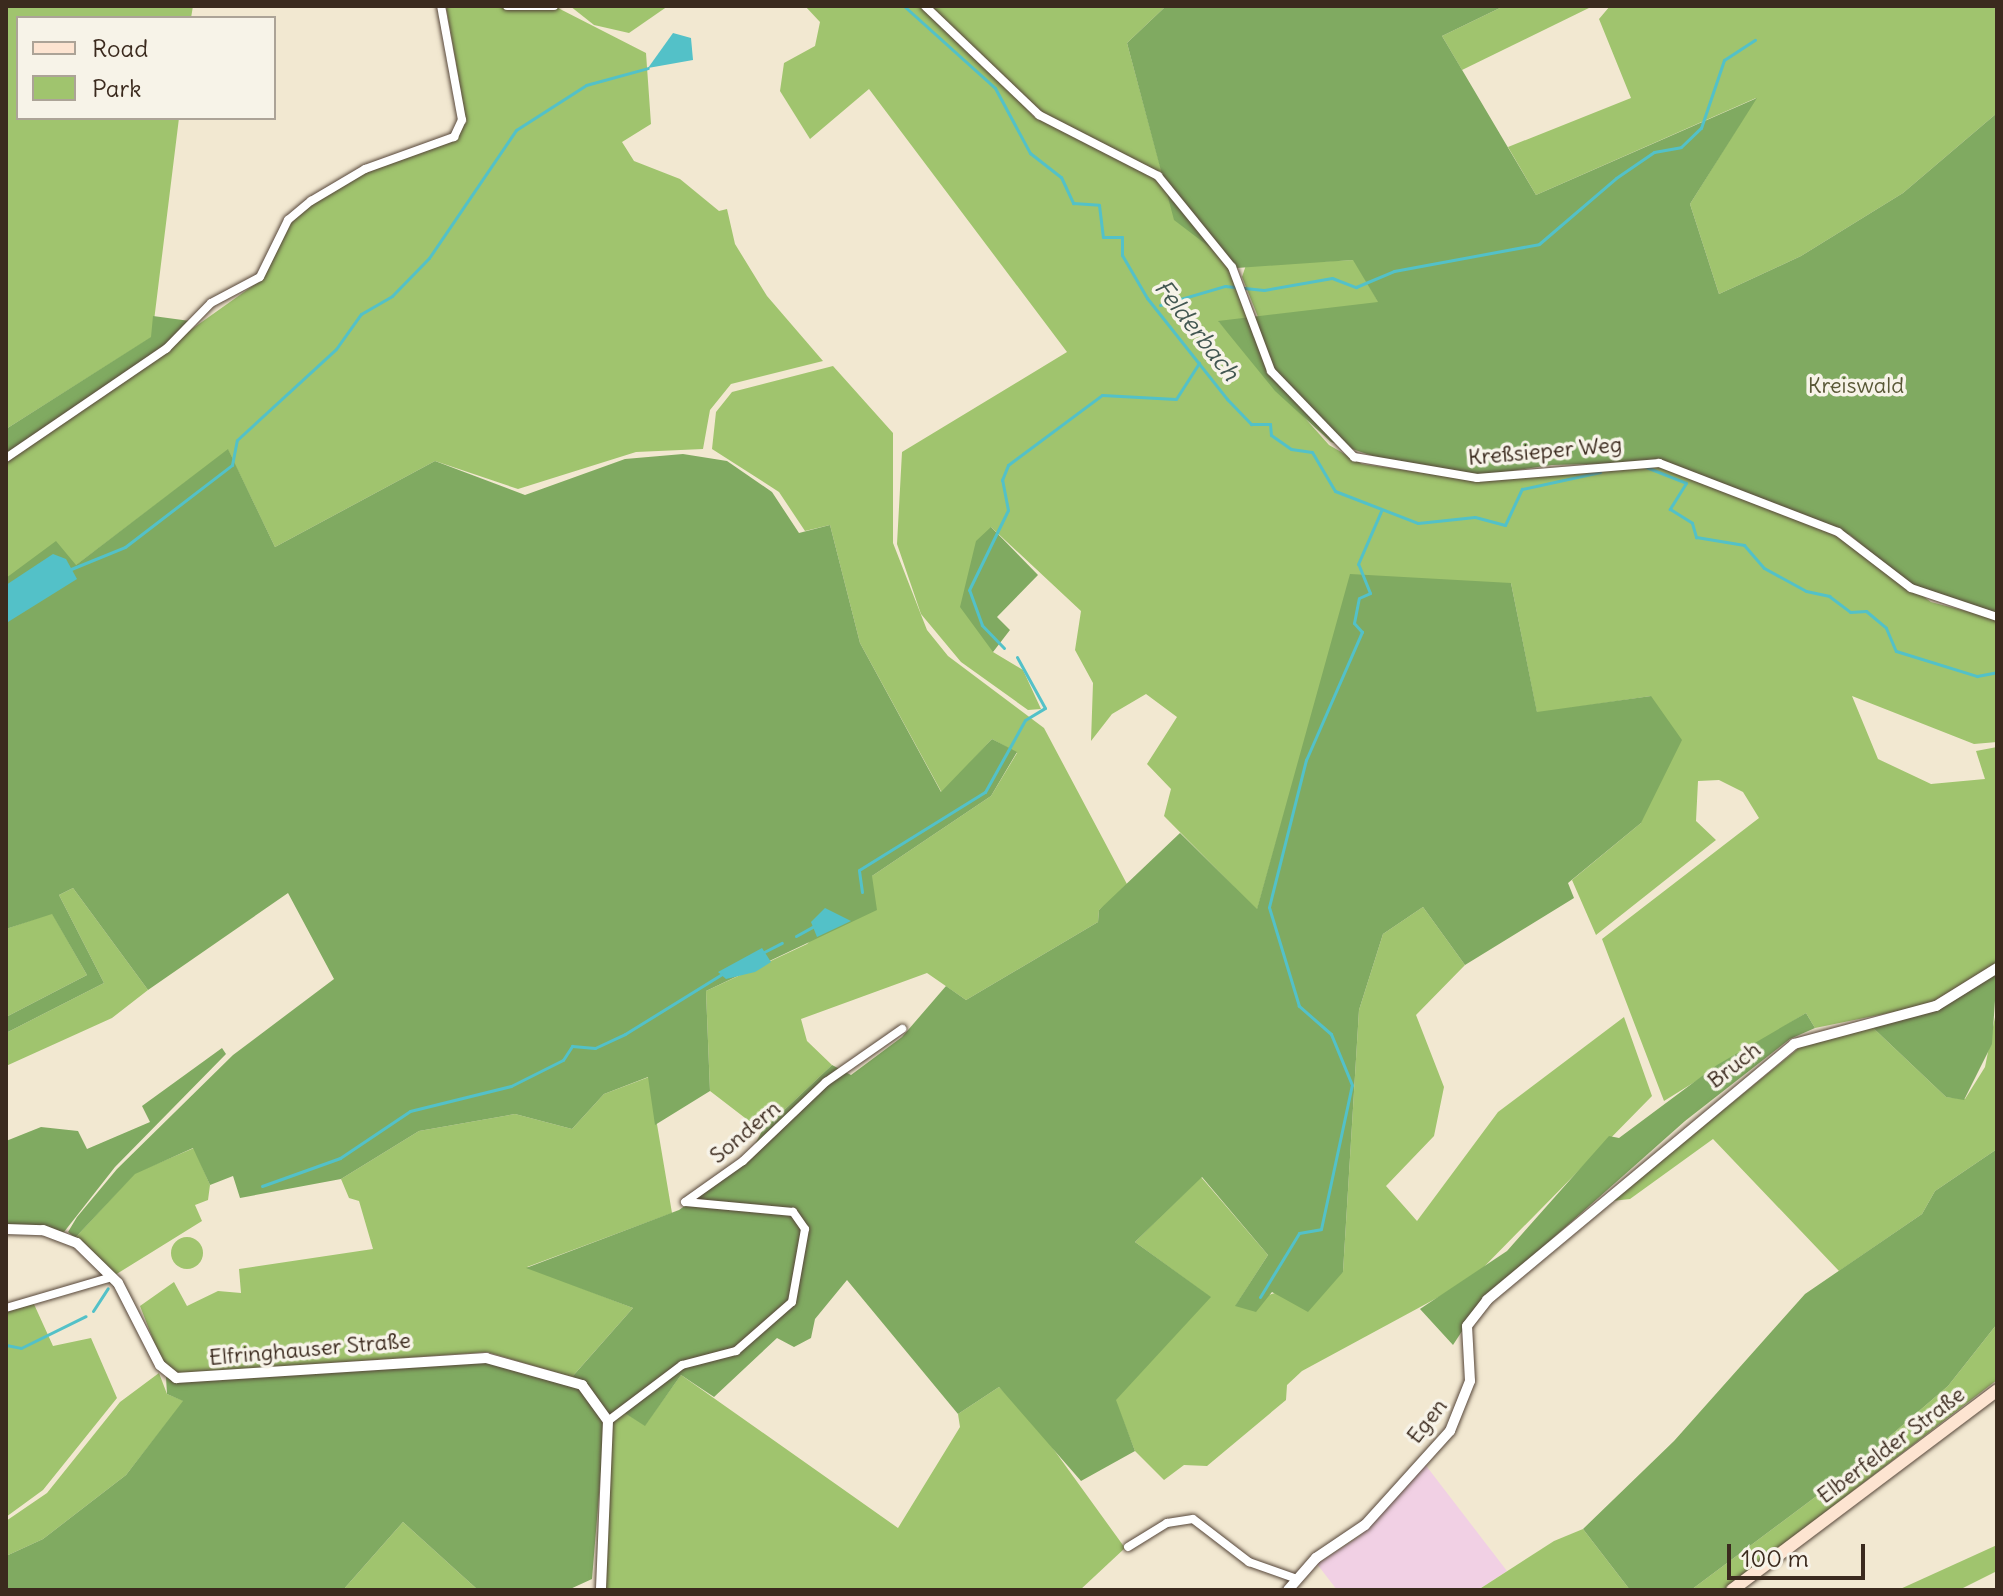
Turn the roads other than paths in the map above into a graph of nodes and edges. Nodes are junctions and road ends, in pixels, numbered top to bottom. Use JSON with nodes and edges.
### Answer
{"nodes":[{"id":1,"x":441,"y":6,"type":"edge"},
{"id":2,"x":507,"y":6,"type":"edge"},
{"id":3,"x":554,"y":6,"type":"edge"},
{"id":4,"x":925,"y":6,"type":"edge"},
{"id":5,"x":6,"y":458,"type":"edge"},
{"id":6,"x":1997,"y":617,"type":"edge"},
{"id":7,"x":1997,"y":968,"type":"edge"},
{"id":8,"x":902,"y":1029,"type":"dead end"},
{"id":9,"x":6,"y":1229,"type":"edge"},
{"id":10,"x":1533,"y":1262,"type":"joint"},
{"id":11,"x":115,"y":1280,"type":"junction"},
{"id":12,"x":6,"y":1308,"type":"edge"},
{"id":13,"x":1997,"y":1390,"type":"edge"},
{"id":14,"x":608,"y":1421,"type":"junction"},
{"id":15,"x":1128,"y":1547,"type":"dead end"},
{"id":16,"x":1297,"y":1579,"type":"junction"},
{"id":17,"x":601,"y":1590,"type":"edge"},
{"id":18,"x":1288,"y":1590,"type":"edge"},
{"id":19,"x":1732,"y":1590,"type":"edge"}],
"edges":[{"from":1,"to":5,"type":"street"},
{"from":2,"to":3,"type":"street"},
{"from":4,"to":6,"type":"street","name":"Kreßsieper Weg"},
{"from":7,"to":10,"type":"street","name":"Bruch"},
{"from":8,"to":14,"type":"street","name":"Sondern"},
{"from":9,"to":11,"type":"street"},
{"from":10,"to":16,"type":"street","name":"Egen"},
{"from":11,"to":12,"type":"street"},
{"from":11,"to":14,"type":"street","name":"Elfringhauser Straße"},
{"from":13,"to":19,"type":"main road","name":"Elberfelder Straße"},
{"from":14,"to":17,"type":"street"},
{"from":15,"to":16,"type":"street"},
{"from":16,"to":18,"type":"street","name":"Egen"}]}
